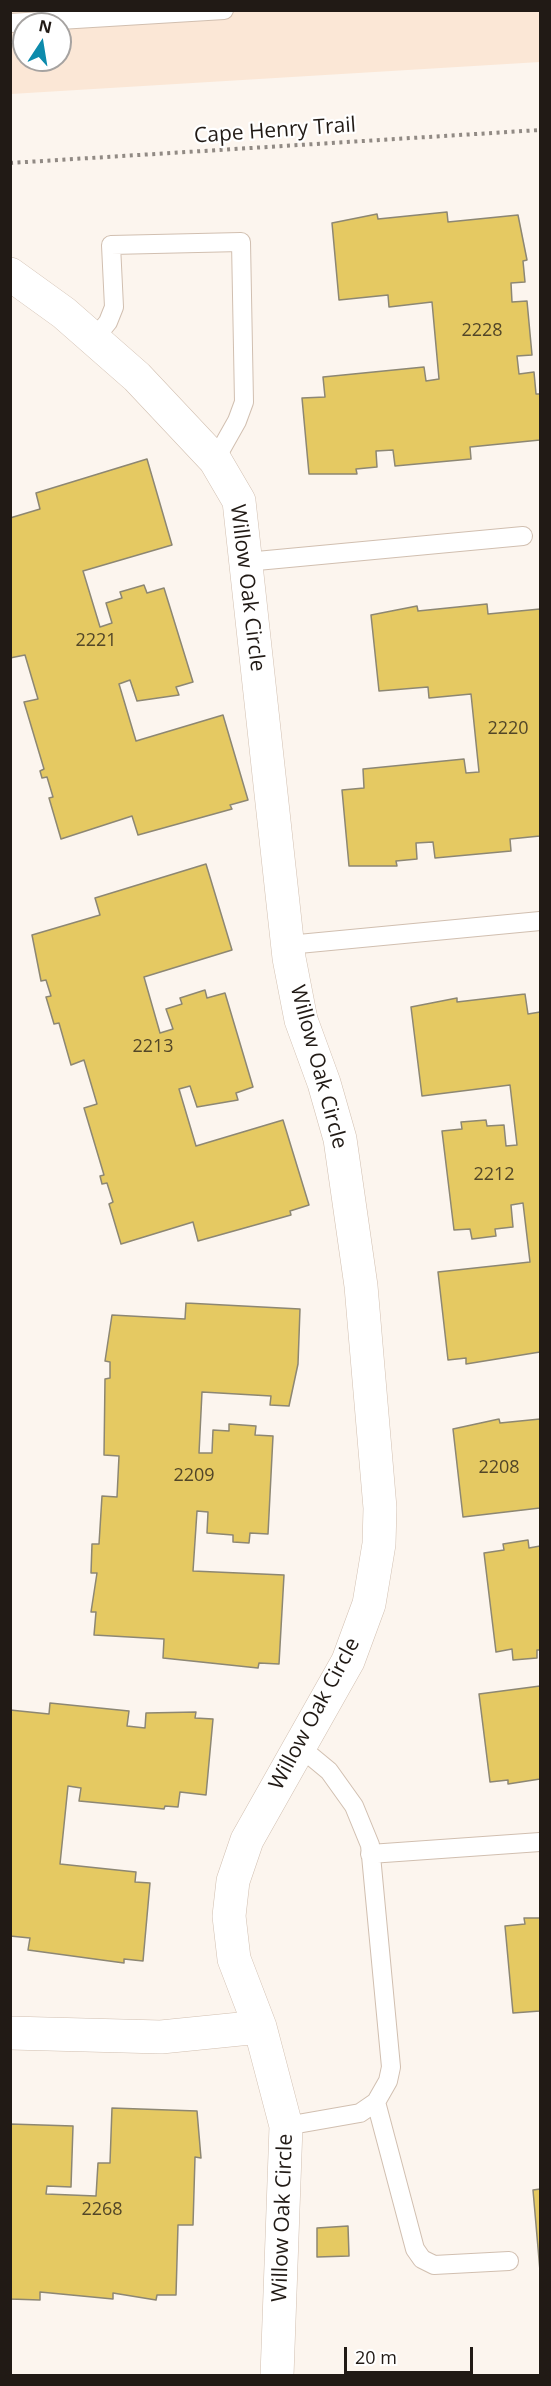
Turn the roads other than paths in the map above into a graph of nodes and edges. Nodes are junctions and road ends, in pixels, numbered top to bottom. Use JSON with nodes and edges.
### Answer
{"nodes":[{"id":1,"x":224,"y":10,"type":"edge"},
{"id":2,"x":10,"y":23,"type":"edge"},
{"id":3,"x":10,"y":274,"type":"edge"},
{"id":4,"x":94,"y":339,"type":"junction"},
{"id":5,"x":216,"y":460,"type":"junction"},
{"id":6,"x":523,"y":536,"type":"dead end"},
{"id":7,"x":246,"y":562,"type":"junction"},
{"id":8,"x":540,"y":921,"type":"edge"},
{"id":9,"x":288,"y":945,"type":"junction"},
{"id":10,"x":300,"y":1747,"type":"junction"},
{"id":11,"x":540,"y":1842,"type":"edge"},
{"id":12,"x":370,"y":1854,"type":"junction"},
{"id":13,"x":260,"y":2027,"type":"junction"},
{"id":14,"x":10,"y":2033,"type":"edge"},
{"id":15,"x":376,"y":2102,"type":"junction"},
{"id":16,"x":286,"y":2126,"type":"junction"},
{"id":17,"x":509,"y":2261,"type":"dead end"},
{"id":18,"x":277,"y":2376,"type":"edge"}],
"edges":[{"from":1,"to":2,"type":"lane"},
{"from":3,"to":4,"type":"street","name":"Willow Oak Circle"},
{"from":4,"to":5,"type":"street","name":"Willow Oak Circle"},
{"from":4,"to":5,"type":"lane"},
{"from":5,"to":7,"type":"street","name":"Willow Oak Circle"},
{"from":6,"to":7,"type":"lane"},
{"from":7,"to":9,"type":"street","name":"Willow Oak Circle"},
{"from":8,"to":9,"type":"lane"},
{"from":9,"to":10,"type":"street","name":"Willow Oak Circle"},
{"from":10,"to":12,"type":"lane"},
{"from":10,"to":13,"type":"street","name":"Willow Oak Circle"},
{"from":11,"to":12,"type":"lane"},
{"from":12,"to":15,"type":"lane"},
{"from":13,"to":14,"type":"street"},
{"from":13,"to":16,"type":"street","name":"Willow Oak Circle"},
{"from":15,"to":16,"type":"lane"},
{"from":15,"to":17,"type":"lane"},
{"from":16,"to":18,"type":"street","name":"Willow Oak Circle"}]}
